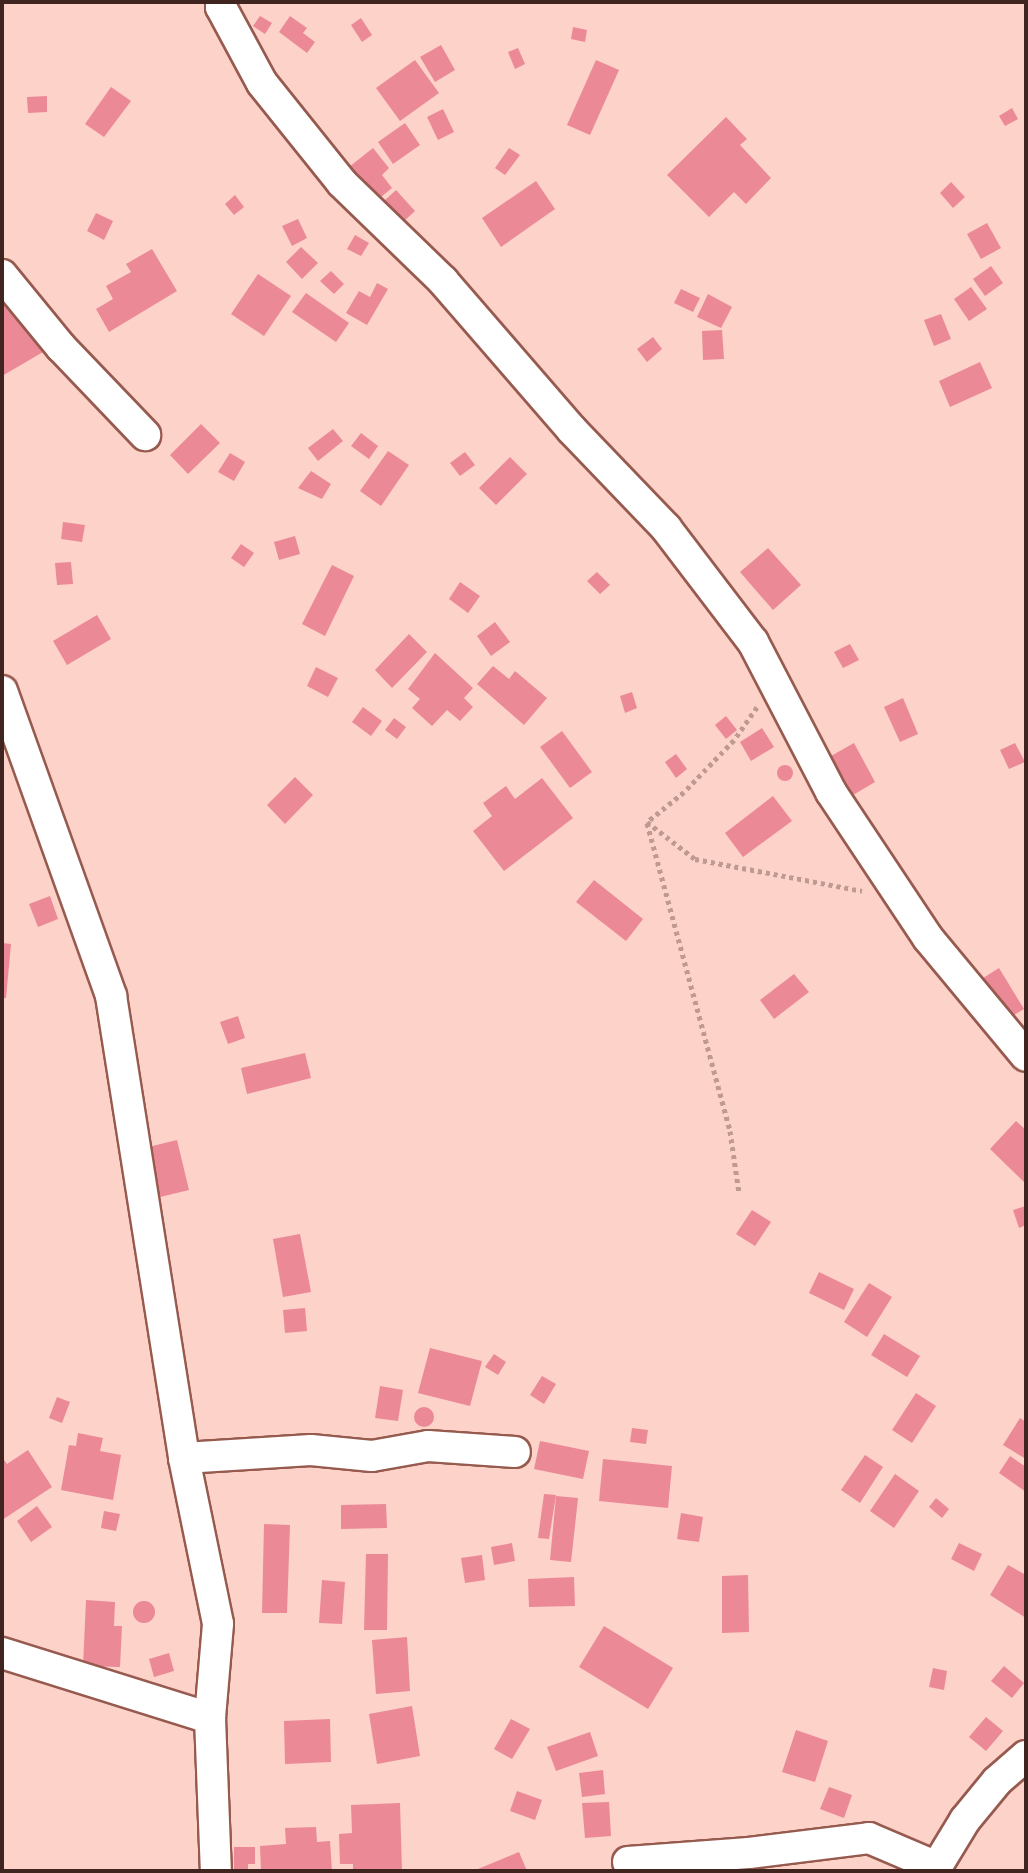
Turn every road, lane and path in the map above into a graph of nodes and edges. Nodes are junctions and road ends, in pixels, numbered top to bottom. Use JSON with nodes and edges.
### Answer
{"nodes":[{"id":1,"x":221,"y":2,"type":"edge"},
{"id":2,"x":2,"y":275,"type":"edge"},
{"id":3,"x":145,"y":435,"type":"dead end"},
{"id":4,"x":774,"y":683,"type":"junction"},
{"id":5,"x":2,"y":691,"type":"edge"},
{"id":6,"x":647,"y":822,"type":"junction"},
{"id":7,"x":902,"y":898,"type":"junction"},
{"id":8,"x":1026,"y":1056,"type":"edge"},
{"id":9,"x":739,"y":1193,"type":"dead end"},
{"id":10,"x":515,"y":1452,"type":"dead end"},
{"id":11,"x":184,"y":1458,"type":"junction"},
{"id":12,"x":2,"y":1653,"type":"edge"},
{"id":13,"x":210,"y":1718,"type":"junction"},
{"id":14,"x":1026,"y":1756,"type":"edge"},
{"id":15,"x":628,"y":1862,"type":"dead end"},
{"id":16,"x":936,"y":1869,"type":"edge"},
{"id":17,"x":216,"y":1871,"type":"edge"}],
"edges":[{"from":1,"to":4,"type":"street"},
{"from":2,"to":3,"type":"street"},
{"from":4,"to":6,"type":"path"},
{"from":4,"to":7,"type":"street"},
{"from":5,"to":11,"type":"street"},
{"from":6,"to":7,"type":"path"},
{"from":6,"to":9,"type":"path"},
{"from":7,"to":8,"type":"street"},
{"from":10,"to":11,"type":"street"},
{"from":11,"to":13,"type":"street"},
{"from":12,"to":13,"type":"street"},
{"from":13,"to":17,"type":"street"},
{"from":14,"to":16,"type":"street"},
{"from":15,"to":16,"type":"street"}]}
